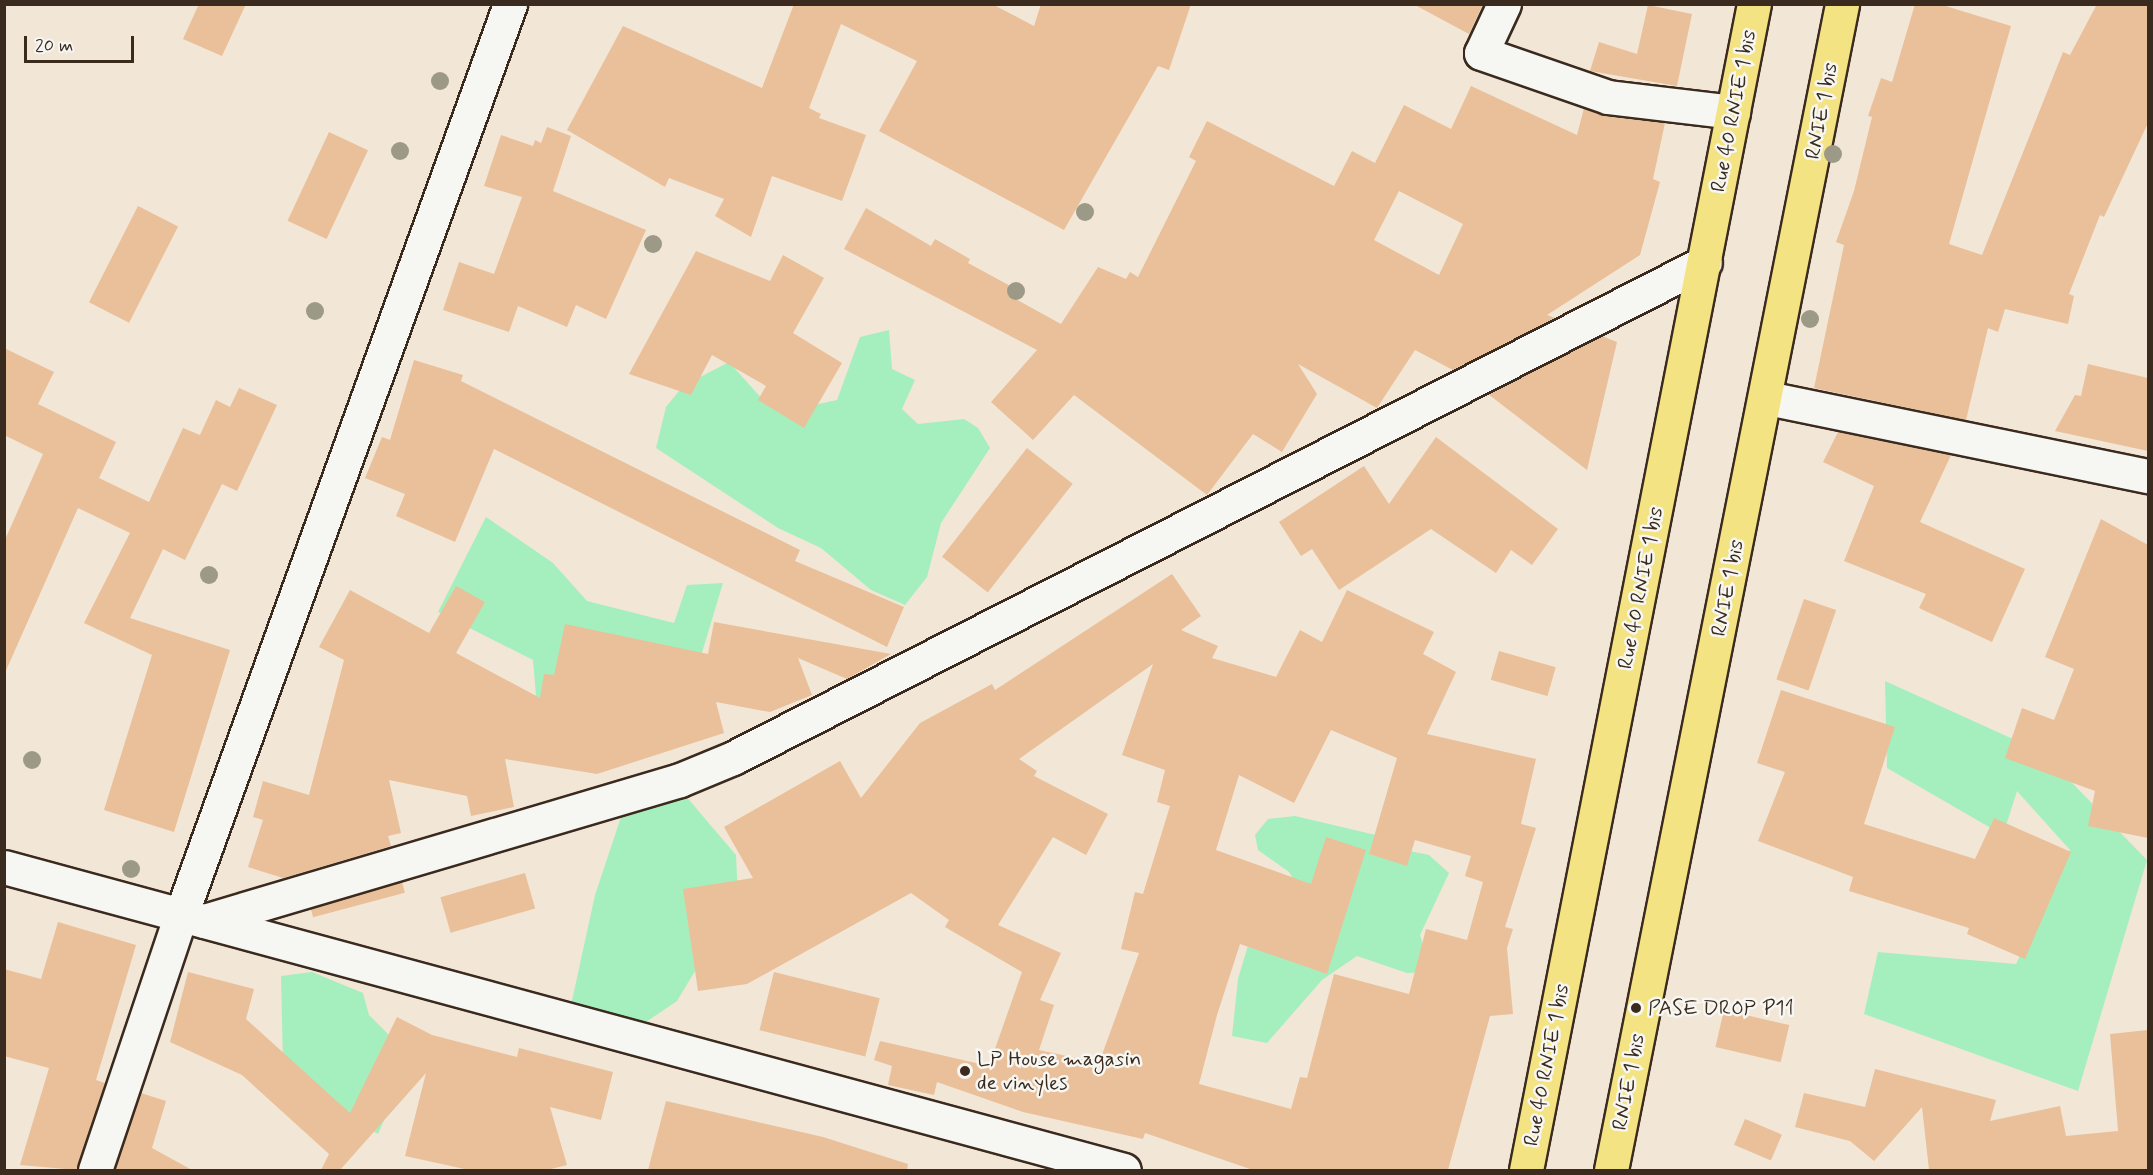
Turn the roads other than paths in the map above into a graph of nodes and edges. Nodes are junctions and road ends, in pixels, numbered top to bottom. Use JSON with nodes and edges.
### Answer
{"nodes":[{"id":1,"x":510,"y":4,"type":"edge"},
{"id":2,"x":1504,"y":4,"type":"edge"},
{"id":3,"x":1754,"y":4,"type":"edge"},
{"id":4,"x":1842,"y":4,"type":"edge"},
{"id":5,"x":1733,"y":112,"type":"junction"},
{"id":6,"x":1705,"y":262,"type":"junction"},
{"id":7,"x":1767,"y":399,"type":"junction"},
{"id":8,"x":2148,"y":476,"type":"edge"},
{"id":9,"x":4,"y":867,"type":"edge"},
{"id":10,"x":192,"y":918,"type":"junction"},
{"id":11,"x":95,"y":1170,"type":"edge"},
{"id":12,"x":1124,"y":1170,"type":"edge"},
{"id":13,"x":1526,"y":1170,"type":"edge"},
{"id":14,"x":1611,"y":1170,"type":"edge"}],
"edges":[{"from":1,"to":10,"type":"street"},
{"from":2,"to":5,"type":"street"},
{"from":3,"to":5,"type":"main road","name":"Rue 40 RNIE 1 bis"},
{"from":4,"to":7,"type":"main road","name":"RNIE 1 bis"},
{"from":5,"to":6,"type":"main road","name":"Rue 40 RNIE 1 bis"},
{"from":6,"to":10,"type":"street"},
{"from":6,"to":13,"type":"main road","name":"Rue 40 RNIE 1 bis"},
{"from":7,"to":8,"type":"street"},
{"from":7,"to":14,"type":"main road","name":"RNIE 1 bis"},
{"from":9,"to":10,"type":"street"},
{"from":10,"to":11,"type":"street"},
{"from":10,"to":12,"type":"street"}]}
